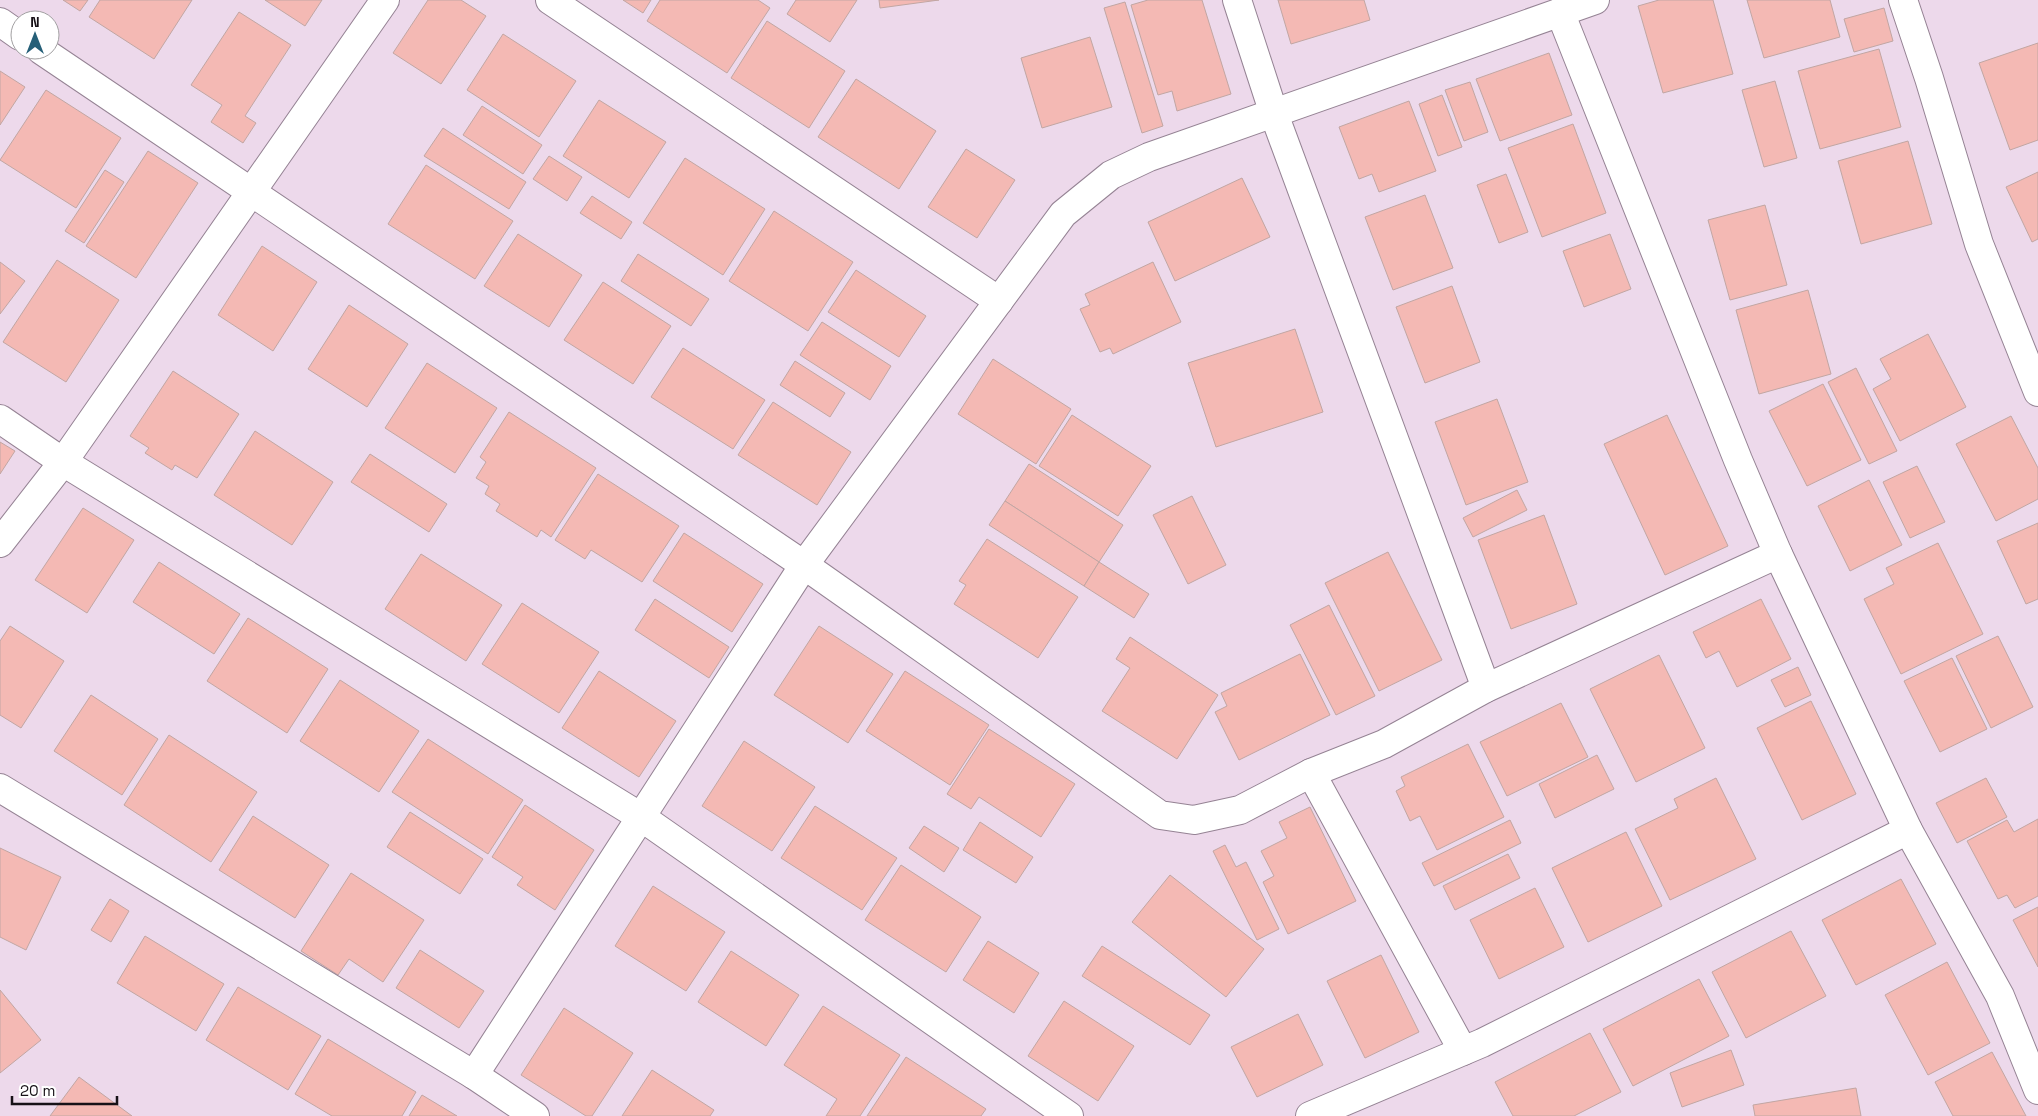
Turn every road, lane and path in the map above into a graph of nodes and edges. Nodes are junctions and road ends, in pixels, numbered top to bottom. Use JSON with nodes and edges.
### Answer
{"nodes":[{"id":1,"x":385,"y":0,"type":"edge"},
{"id":2,"x":550,"y":0,"type":"edge"},
{"id":3,"x":1236,"y":0,"type":"edge"},
{"id":4,"x":1595,"y":0,"type":"edge"},
{"id":5,"x":1902,"y":0,"type":"edge"},
{"id":6,"x":1560,"y":12,"type":"junction"},
{"id":7,"x":56,"y":60,"type":"edge"},
{"id":8,"x":1274,"y":114,"type":"junction"},
{"id":9,"x":251,"y":192,"type":"junction"},
{"id":10,"x":998,"y":301,"type":"junction"},
{"id":11,"x":2038,"y":392,"type":"edge"},
{"id":12,"x":0,"y":419,"type":"edge"},
{"id":13,"x":63,"y":462,"type":"junction"},
{"id":14,"x":0,"y":543,"type":"edge"},
{"id":15,"x":1778,"y":554,"type":"junction"},
{"id":16,"x":804,"y":565,"type":"junction"},
{"id":17,"x":1486,"y":688,"type":"junction"},
{"id":18,"x":1311,"y":773,"type":"junction"},
{"id":19,"x":0,"y":788,"type":"edge"},
{"id":20,"x":641,"y":817,"type":"junction"},
{"id":21,"x":1908,"y":830,"type":"junction"},
{"id":22,"x":1463,"y":1051,"type":"junction"},
{"id":23,"x":474,"y":1075,"type":"junction"},
{"id":24,"x":2038,"y":1090,"type":"edge"},
{"id":25,"x":535,"y":1116,"type":"edge"},
{"id":26,"x":1069,"y":1116,"type":"edge"},
{"id":27,"x":1310,"y":1116,"type":"edge"}],
"edges":[{"from":1,"to":9,"type":"street"},
{"from":2,"to":10,"type":"street"},
{"from":3,"to":8,"type":"street"},
{"from":4,"to":6,"type":"street"},
{"from":5,"to":11,"type":"street"},
{"from":6,"to":8,"type":"street"},
{"from":6,"to":15,"type":"street"},
{"from":7,"to":9,"type":"street"},
{"from":8,"to":10,"type":"street"},
{"from":8,"to":17,"type":"street"},
{"from":9,"to":13,"type":"street"},
{"from":9,"to":16,"type":"street"},
{"from":10,"to":16,"type":"street"},
{"from":12,"to":13,"type":"street"},
{"from":13,"to":14,"type":"street"},
{"from":13,"to":20,"type":"street"},
{"from":15,"to":17,"type":"street"},
{"from":15,"to":21,"type":"street"},
{"from":16,"to":18,"type":"street"},
{"from":16,"to":20,"type":"street"},
{"from":17,"to":18,"type":"street"},
{"from":18,"to":22,"type":"street"},
{"from":19,"to":23,"type":"street"},
{"from":20,"to":23,"type":"street"},
{"from":20,"to":26,"type":"street"},
{"from":21,"to":22,"type":"street"},
{"from":21,"to":24,"type":"street"},
{"from":22,"to":27,"type":"street"},
{"from":23,"to":25,"type":"street"}]}
